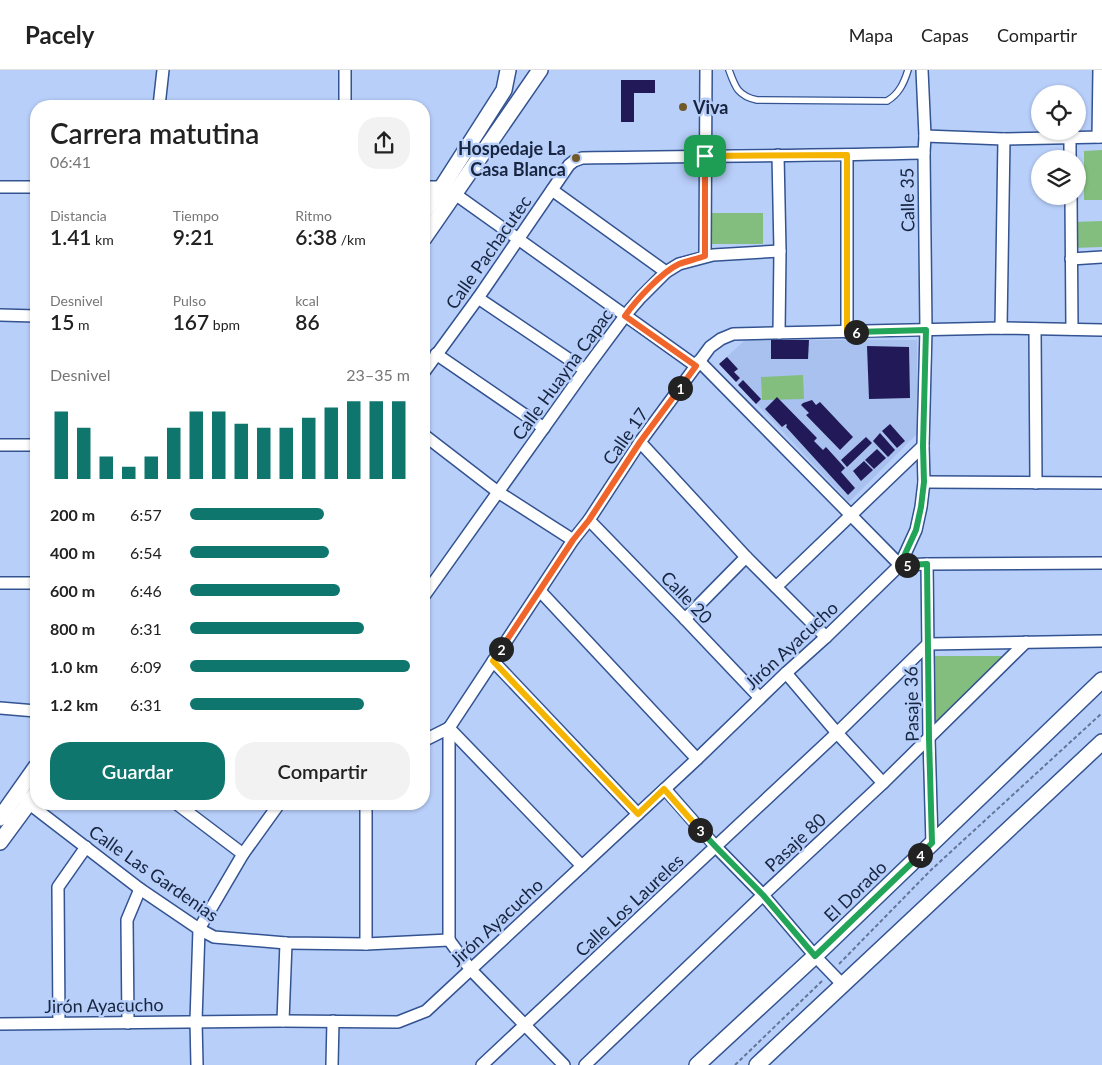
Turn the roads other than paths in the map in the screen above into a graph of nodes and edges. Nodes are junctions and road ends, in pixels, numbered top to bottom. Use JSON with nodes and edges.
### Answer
{"nodes":[{"id":1,"x":163,"y":70,"type":"edge"},
{"id":2,"x":345,"y":70,"type":"edge"},
{"id":3,"x":508,"y":70,"type":"edge"},
{"id":4,"x":540,"y":70,"type":"edge"},
{"id":5,"x":706,"y":70,"type":"edge"},
{"id":6,"x":730,"y":70,"type":"edge"},
{"id":7,"x":908,"y":70,"type":"edge"},
{"id":8,"x":922,"y":70,"type":"edge"},
{"id":9,"x":1099,"y":70,"type":"edge"},
{"id":10,"x":159,"y":100,"type":"edge"},
{"id":11,"x":344,"y":100,"type":"edge"},
{"id":12,"x":925,"y":136,"type":"junction"},
{"id":13,"x":1086,"y":137,"type":"edge"},
{"id":14,"x":1100,"y":137,"type":"edge"},
{"id":15,"x":1004,"y":139,"type":"junction"},
{"id":16,"x":1031,"y":139,"type":"edge"},
{"id":17,"x":924,"y":153,"type":"junction"},
{"id":18,"x":778,"y":155,"type":"junction"},
{"id":19,"x":847,"y":155,"type":"junction"},
{"id":20,"x":705,"y":156,"type":"junction"},
{"id":21,"x":0,"y":187,"type":"edge"},
{"id":22,"x":30,"y":187,"type":"edge"},
{"id":23,"x":430,"y":188,"type":"edge"},
{"id":24,"x":448,"y":190,"type":"junction"},
{"id":25,"x":552,"y":190,"type":"junction"},
{"id":26,"x":1071,"y":205,"type":"edge"},
{"id":27,"x":430,"y":206,"type":"edge"},
{"id":28,"x":430,"y":226,"type":"edge"},
{"id":29,"x":518,"y":238,"type":"junction"},
{"id":30,"x":780,"y":251,"type":"junction"},
{"id":31,"x":705,"y":256,"type":"junction"},
{"id":32,"x":1102,"y":257,"type":"edge"},
{"id":33,"x":1071,"y":259,"type":"junction"},
{"id":34,"x":666,"y":272,"type":"junction"},
{"id":35,"x":478,"y":298,"type":"junction"},
{"id":36,"x":0,"y":315,"type":"edge"},
{"id":37,"x":30,"y":316,"type":"edge"},
{"id":38,"x":625,"y":316,"type":"junction"},
{"id":39,"x":1001,"y":328,"type":"junction"},
{"id":40,"x":1035,"y":329,"type":"junction"},
{"id":41,"x":1072,"y":329,"type":"junction"},
{"id":42,"x":926,"y":330,"type":"junction"},
{"id":43,"x":1102,"y":330,"type":"edge"},
{"id":44,"x":847,"y":332,"type":"junction"},
{"id":45,"x":779,"y":333,"type":"junction"},
{"id":46,"x":436,"y":354,"type":"junction"},
{"id":47,"x":430,"y":363,"type":"edge"},
{"id":48,"x":698,"y":364,"type":"junction"},
{"id":49,"x":585,"y":370,"type":"junction"},
{"id":50,"x":544,"y":428,"type":"junction"},
{"id":51,"x":430,"y":440,"type":"edge"},
{"id":52,"x":640,"y":442,"type":"junction"},
{"id":53,"x":0,"y":445,"type":"edge"},
{"id":54,"x":30,"y":445,"type":"edge"},
{"id":55,"x":923,"y":446,"type":"junction"},
{"id":56,"x":924,"y":482,"type":"junction"},
{"id":57,"x":1036,"y":483,"type":"junction"},
{"id":58,"x":1102,"y":483,"type":"edge"},
{"id":59,"x":498,"y":492,"type":"junction"},
{"id":60,"x":850,"y":515,"type":"junction"},
{"id":61,"x":589,"y":520,"type":"junction"},
{"id":62,"x":573,"y":540,"type":"junction"},
{"id":63,"x":746,"y":556,"type":"junction"},
{"id":64,"x":927,"y":564,"type":"junction"},
{"id":65,"x":1102,"y":564,"type":"edge"},
{"id":66,"x":900,"y":565,"type":"junction"},
{"id":67,"x":0,"y":583,"type":"edge"},
{"id":68,"x":30,"y":583,"type":"edge"},
{"id":69,"x":776,"y":587,"type":"junction"},
{"id":70,"x":430,"y":588,"type":"edge"},
{"id":71,"x":540,"y":591,"type":"junction"},
{"id":72,"x":685,"y":619,"type":"junction"},
{"id":73,"x":826,"y":637,"type":"junction"},
{"id":74,"x":1102,"y":641,"type":"edge"},
{"id":75,"x":1026,"y":642,"type":"junction"},
{"id":76,"x":928,"y":644,"type":"junction"},
{"id":77,"x":493,"y":661,"type":"junction"},
{"id":78,"x":786,"y":673,"type":"junction"},
{"id":79,"x":1102,"y":680,"type":"edge"},
{"id":80,"x":760,"y":698,"type":"junction"},
{"id":81,"x":0,"y":708,"type":"edge"},
{"id":82,"x":30,"y":710,"type":"edge"},
{"id":83,"x":449,"y":728,"type":"junction"},
{"id":84,"x":837,"y":734,"type":"junction"},
{"id":85,"x":430,"y":738,"type":"edge"},
{"id":86,"x":929,"y":738,"type":"junction"},
{"id":87,"x":1102,"y":742,"type":"edge"},
{"id":88,"x":697,"y":759,"type":"junction"},
{"id":89,"x":883,"y":783,"type":"junction"},
{"id":90,"x":664,"y":789,"type":"junction"},
{"id":91,"x":27,"y":797,"type":"edge"},
{"id":92,"x":42,"y":810,"type":"edge"},
{"id":93,"x":185,"y":810,"type":"edge"},
{"id":94,"x":275,"y":810,"type":"edge"},
{"id":95,"x":366,"y":810,"type":"edge"},
{"id":96,"x":638,"y":814,"type":"junction"},
{"id":97,"x":0,"y":818,"type":"edge"},
{"id":98,"x":0,"y":842,"type":"edge"},
{"id":99,"x":932,"y":843,"type":"junction"},
{"id":100,"x":86,"y":847,"type":"junction"},
{"id":101,"x":716,"y":847,"type":"junction"},
{"id":102,"x":243,"y":854,"type":"junction"},
{"id":103,"x":582,"y":866,"type":"junction"},
{"id":104,"x":140,"y":889,"type":"junction"},
{"id":105,"x":763,"y":895,"type":"junction"},
{"id":106,"x":199,"y":929,"type":"junction"},
{"id":107,"x":449,"y":940,"type":"junction"},
{"id":108,"x":286,"y":944,"type":"junction"},
{"id":109,"x":366,"y":944,"type":"junction"},
{"id":110,"x":815,"y":956,"type":"junction"},
{"id":111,"x":471,"y":970,"type":"junction"},
{"id":112,"x":842,"y":984,"type":"junction"},
{"id":113,"x":196,"y":1021,"type":"junction"},
{"id":114,"x":283,"y":1021,"type":"junction"},
{"id":115,"x":333,"y":1022,"type":"junction"},
{"id":116,"x":59,"y":1023,"type":"junction"},
{"id":117,"x":128,"y":1023,"type":"junction"},
{"id":118,"x":0,"y":1024,"type":"edge"},
{"id":119,"x":525,"y":1025,"type":"junction"},
{"id":120,"x":197,"y":1065,"type":"edge"},
{"id":121,"x":332,"y":1065,"type":"edge"},
{"id":122,"x":482,"y":1065,"type":"edge"},
{"id":123,"x":564,"y":1065,"type":"edge"},
{"id":124,"x":585,"y":1065,"type":"edge"},
{"id":125,"x":697,"y":1065,"type":"edge"},
{"id":126,"x":757,"y":1065,"type":"edge"}],
"edges":[{"from":1,"to":10,"type":"street"},
{"from":2,"to":11,"type":"street"},
{"from":3,"to":24,"type":"main road"},
{"from":4,"to":24,"type":"main road"},
{"from":5,"to":20,"type":"street"},
{"from":6,"to":7,"type":"lane"},
{"from":8,"to":12,"type":"street","name":"Calle 35"},
{"from":9,"to":14,"type":"street"},
{"from":12,"to":15,"type":"street"},
{"from":12,"to":17,"type":"street","name":"Calle 35"},
{"from":13,"to":14,"type":"street"},
{"from":15,"to":16,"type":"street"},
{"from":15,"to":39,"type":"street"},
{"from":17,"to":19,"type":"street","name":"Calle Pachacutec"},
{"from":17,"to":42,"type":"street","name":"Calle 35"},
{"from":18,"to":19,"type":"street","name":"Calle Pachacutec"},
{"from":18,"to":20,"type":"street","name":"Calle Pachacutec"},
{"from":18,"to":30,"type":"street"},
{"from":19,"to":44,"type":"street"},
{"from":20,"to":25,"type":"street","name":"Calle Pachacutec"},
{"from":20,"to":31,"type":"street"},
{"from":21,"to":22,"type":"street"},
{"from":23,"to":24,"type":"street"},
{"from":24,"to":27,"type":"main road"},
{"from":24,"to":28,"type":"main road"},
{"from":24,"to":29,"type":"street"},
{"from":25,"to":29,"type":"street","name":"Calle Pachacutec"},
{"from":25,"to":34,"type":"street"},
{"from":26,"to":33,"type":"street"},
{"from":29,"to":35,"type":"street","name":"Calle Pachacutec"},
{"from":29,"to":38,"type":"street"},
{"from":30,"to":31,"type":"street","name":"Calle Huayna Capac"},
{"from":30,"to":45,"type":"street"},
{"from":31,"to":34,"type":"street","name":"Calle Huayna Capac"},
{"from":32,"to":33,"type":"street"},
{"from":33,"to":41,"type":"street"},
{"from":34,"to":38,"type":"street","name":"Calle Huayna Capac"},
{"from":35,"to":46,"type":"street","name":"Calle Pachacutec"},
{"from":35,"to":49,"type":"street"},
{"from":36,"to":37,"type":"street"},
{"from":38,"to":48,"type":"street"},
{"from":38,"to":49,"type":"street","name":"Calle Huayna Capac"},
{"from":39,"to":40,"type":"street","name":"Calle 17"},
{"from":39,"to":42,"type":"street","name":"Calle 17"},
{"from":40,"to":41,"type":"street","name":"Calle 17"},
{"from":40,"to":57,"type":"street"},
{"from":41,"to":43,"type":"street","name":"Calle 17"},
{"from":42,"to":44,"type":"street","name":"Calle 17"},
{"from":42,"to":55,"type":"street","name":"Calle 35"},
{"from":44,"to":45,"type":"street","name":"Calle 17"},
{"from":45,"to":48,"type":"street","name":"Calle 17"},
{"from":46,"to":47,"type":"street","name":"Calle Pachacutec"},
{"from":46,"to":50,"type":"street"},
{"from":48,"to":52,"type":"street","name":"Calle 17"},
{"from":48,"to":60,"type":"street"},
{"from":49,"to":50,"type":"street","name":"Calle Huayna Capac"},
{"from":50,"to":59,"type":"street","name":"Calle Huayna Capac"},
{"from":51,"to":59,"type":"street"},
{"from":52,"to":61,"type":"street","name":"Calle 17"},
{"from":52,"to":63,"type":"street"},
{"from":53,"to":54,"type":"street"},
{"from":55,"to":56,"type":"street","name":"Calle 35"},
{"from":55,"to":60,"type":"street"},
{"from":56,"to":57,"type":"street"},
{"from":56,"to":66,"type":"street","name":"Calle 35"},
{"from":57,"to":58,"type":"street"},
{"from":59,"to":62,"type":"street"},
{"from":59,"to":70,"type":"street","name":"Calle Huayna Capac"},
{"from":60,"to":66,"type":"street"},
{"from":60,"to":69,"type":"street"},
{"from":61,"to":62,"type":"street","name":"Calle 17"},
{"from":61,"to":72,"type":"street","name":"Calle 20"},
{"from":62,"to":71,"type":"street","name":"Calle 17"},
{"from":63,"to":69,"type":"street"},
{"from":63,"to":72,"type":"street"},
{"from":64,"to":65,"type":"street"},
{"from":64,"to":66,"type":"street"},
{"from":64,"to":76,"type":"street","name":"Pasaje 36"},
{"from":66,"to":73,"type":"street","name":"Jirón Ayacucho"},
{"from":67,"to":68,"type":"street"},
{"from":69,"to":73,"type":"street"},
{"from":71,"to":77,"type":"street","name":"Calle 17"},
{"from":71,"to":88,"type":"street"},
{"from":72,"to":80,"type":"street","name":"Calle 20"},
{"from":73,"to":78,"type":"street","name":"Jirón Ayacucho"},
{"from":74,"to":75,"type":"street"},
{"from":75,"to":76,"type":"street"},
{"from":75,"to":86,"type":"street","name":"Pasaje 80"},
{"from":76,"to":84,"type":"street","name":"Calle Los Laureles"},
{"from":76,"to":86,"type":"street","name":"Pasaje 36"},
{"from":77,"to":83,"type":"street","name":"Calle 17"},
{"from":77,"to":96,"type":"street"},
{"from":78,"to":80,"type":"street","name":"Jirón Ayacucho"},
{"from":78,"to":84,"type":"street"},
{"from":79,"to":99,"type":"main road","name":"El Dorado"},
{"from":80,"to":88,"type":"street","name":"Jirón Ayacucho"},
{"from":81,"to":82,"type":"street"},
{"from":83,"to":85,"type":"street"},
{"from":83,"to":103,"type":"street"},
{"from":83,"to":107,"type":"street"},
{"from":84,"to":89,"type":"street"},
{"from":84,"to":101,"type":"street","name":"Calle Los Laureles"},
{"from":86,"to":89,"type":"street","name":"Pasaje 80"},
{"from":86,"to":99,"type":"street","name":"Pasaje 36"},
{"from":87,"to":112,"type":"main road"},
{"from":88,"to":90,"type":"street","name":"Jirón Ayacucho"},
{"from":89,"to":105,"type":"street","name":"Pasaje 80"},
{"from":90,"to":96,"type":"street","name":"Jirón Ayacucho"},
{"from":90,"to":101,"type":"street"},
{"from":91,"to":97,"type":"main road"},
{"from":91,"to":98,"type":"main road"},
{"from":92,"to":100,"type":"street","name":"Calle Las Gardenias"},
{"from":93,"to":102,"type":"street"},
{"from":94,"to":102,"type":"street"},
{"from":95,"to":109,"type":"street"},
{"from":96,"to":103,"type":"street","name":"Jirón Ayacucho"},
{"from":99,"to":110,"type":"main road","name":"El Dorado"},
{"from":100,"to":104,"type":"street","name":"Calle Las Gardenias"},
{"from":100,"to":116,"type":"street"},
{"from":101,"to":105,"type":"street"},
{"from":101,"to":119,"type":"street","name":"Calle Los Laureles"},
{"from":102,"to":106,"type":"street"},
{"from":103,"to":111,"type":"street","name":"Jirón Ayacucho"},
{"from":104,"to":106,"type":"street","name":"Calle Las Gardenias"},
{"from":104,"to":117,"type":"street"},
{"from":105,"to":110,"type":"street"},
{"from":105,"to":124,"type":"street","name":"Pasaje 80"},
{"from":106,"to":108,"type":"street","name":"Calle Las Gardenias"},
{"from":106,"to":113,"type":"street"},
{"from":107,"to":109,"type":"street","name":"Calle Las Gardenias"},
{"from":107,"to":111,"type":"street"},
{"from":108,"to":109,"type":"street","name":"Calle Las Gardenias"},
{"from":108,"to":114,"type":"street"},
{"from":110,"to":112,"type":"street"},
{"from":110,"to":125,"type":"main road","name":"El Dorado"},
{"from":111,"to":115,"type":"street","name":"Jirón Ayacucho"},
{"from":111,"to":119,"type":"street"},
{"from":112,"to":126,"type":"main road"},
{"from":113,"to":114,"type":"street","name":"Jirón Ayacucho"},
{"from":113,"to":117,"type":"street","name":"Jirón Ayacucho"},
{"from":113,"to":120,"type":"street"},
{"from":114,"to":115,"type":"street","name":"Jirón Ayacucho"},
{"from":115,"to":121,"type":"street"},
{"from":116,"to":117,"type":"street","name":"Jirón Ayacucho"},
{"from":116,"to":118,"type":"street","name":"Jirón Ayacucho"},
{"from":119,"to":122,"type":"street","name":"Calle Los Laureles"},
{"from":119,"to":123,"type":"street"}]}
